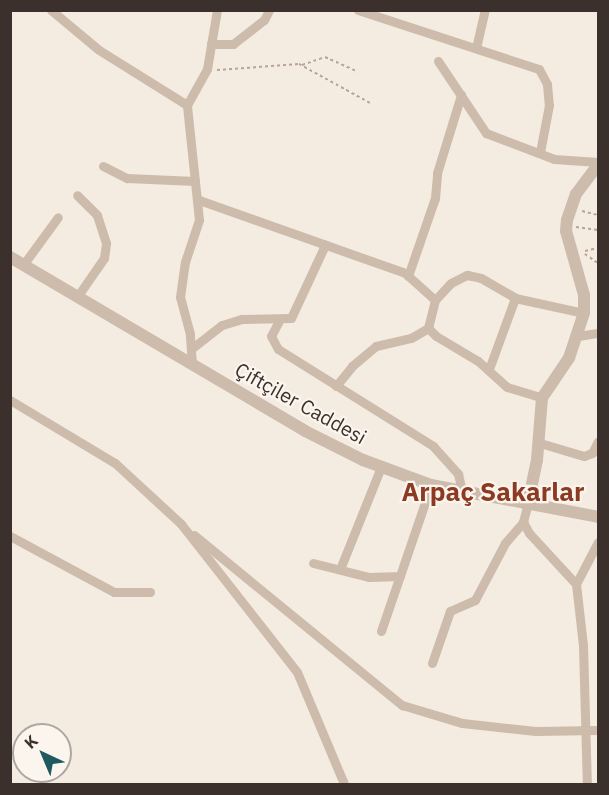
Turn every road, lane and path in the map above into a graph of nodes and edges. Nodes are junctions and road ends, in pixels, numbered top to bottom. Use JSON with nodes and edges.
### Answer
{"nodes":[{"id":1,"x":51,"y":10,"type":"edge"},
{"id":2,"x":217,"y":10,"type":"edge"},
{"id":3,"x":269,"y":10,"type":"edge"},
{"id":4,"x":358,"y":10,"type":"edge"},
{"id":5,"x":397,"y":10,"type":"edge"},
{"id":6,"x":485,"y":10,"type":"edge"},
{"id":7,"x":392,"y":21,"type":"junction"},
{"id":8,"x":211,"y":44,"type":"junction"},
{"id":9,"x":476,"y":48,"type":"junction"},
{"id":10,"x":438,"y":61,"type":"dead end"},
{"id":11,"x":301,"y":65,"type":"junction"},
{"id":12,"x":207,"y":69,"type":"junction"},
{"id":13,"x":358,"y":72,"type":"dead end"},
{"id":14,"x":461,"y":95,"type":"junction"},
{"id":15,"x":370,"y":103,"type":"dead end"},
{"id":16,"x":187,"y":105,"type":"junction"},
{"id":17,"x":540,"y":152,"type":"junction"},
{"id":18,"x":598,"y":163,"type":"edge"},
{"id":19,"x":103,"y":166,"type":"dead end"},
{"id":20,"x":195,"y":181,"type":"junction"},
{"id":21,"x":77,"y":195,"type":"dead end"},
{"id":22,"x":199,"y":200,"type":"junction"},
{"id":23,"x":570,"y":207,"type":"junction"},
{"id":24,"x":598,"y":215,"type":"edge"},
{"id":25,"x":58,"y":217,"type":"dead end"},
{"id":26,"x":567,"y":225,"type":"junction"},
{"id":27,"x":598,"y":230,"type":"edge"},
{"id":28,"x":325,"y":245,"type":"junction"},
{"id":29,"x":598,"y":248,"type":"edge"},
{"id":30,"x":10,"y":257,"type":"edge"},
{"id":31,"x":598,"y":263,"type":"edge"},
{"id":32,"x":24,"y":265,"type":"junction"},
{"id":33,"x":408,"y":276,"type":"junction"},
{"id":34,"x":77,"y":297,"type":"junction"},
{"id":35,"x":515,"y":298,"type":"junction"},
{"id":36,"x":435,"y":300,"type":"junction"},
{"id":37,"x":584,"y":313,"type":"junction"},
{"id":38,"x":280,"y":319,"type":"junction"},
{"id":39,"x":428,"y":328,"type":"junction"},
{"id":40,"x":598,"y":333,"type":"edge"},
{"id":41,"x":578,"y":336,"type":"junction"},
{"id":42,"x":191,"y":349,"type":"junction"},
{"id":43,"x":192,"y":365,"type":"junction"},
{"id":44,"x":489,"y":369,"type":"junction"},
{"id":45,"x":336,"y":387,"type":"junction"},
{"id":46,"x":542,"y":398,"type":"junction"},
{"id":47,"x":10,"y":400,"type":"edge"},
{"id":48,"x":598,"y":441,"type":"edge"},
{"id":49,"x":540,"y":443,"type":"junction"},
{"id":50,"x":381,"y":467,"type":"junction"},
{"id":51,"x":431,"y":485,"type":"junction"},
{"id":52,"x":462,"y":491,"type":"junction"},
{"id":53,"x":528,"y":503,"type":"junction"},
{"id":54,"x":598,"y":517,"type":"edge"},
{"id":55,"x":523,"y":522,"type":"junction"},
{"id":56,"x":181,"y":524,"type":"junction"},
{"id":57,"x":10,"y":536,"type":"edge"},
{"id":58,"x":598,"y":542,"type":"edge"},
{"id":59,"x":313,"y":563,"type":"dead end"},
{"id":60,"x":340,"y":569,"type":"junction"},
{"id":61,"x":400,"y":576,"type":"junction"},
{"id":62,"x":576,"y":584,"type":"junction"},
{"id":63,"x":150,"y":592,"type":"dead end"},
{"id":64,"x":381,"y":631,"type":"dead end"},
{"id":65,"x":432,"y":663,"type":"dead end"},
{"id":66,"x":598,"y":730,"type":"edge"},
{"id":67,"x":586,"y":732,"type":"junction"},
{"id":68,"x":344,"y":784,"type":"edge"},
{"id":69,"x":587,"y":784,"type":"edge"}],
"edges":[{"from":1,"to":16,"type":"street"},
{"from":2,"to":8,"type":"street"},
{"from":3,"to":8,"type":"street"},
{"from":4,"to":7,"type":"street"},
{"from":5,"to":7,"type":"street"},
{"from":6,"to":9,"type":"street"},
{"from":7,"to":9,"type":"street"},
{"from":8,"to":12,"type":"street"},
{"from":9,"to":17,"type":"street"},
{"from":10,"to":14,"type":"street"},
{"from":11,"to":12,"type":"path"},
{"from":11,"to":13,"type":"path"},
{"from":11,"to":15,"type":"path"},
{"from":12,"to":16,"type":"street"},
{"from":14,"to":17,"type":"street"},
{"from":14,"to":33,"type":"street"},
{"from":16,"to":20,"type":"street"},
{"from":17,"to":18,"type":"street"},
{"from":18,"to":23,"type":"street"},
{"from":19,"to":20,"type":"street"},
{"from":20,"to":22,"type":"street"},
{"from":21,"to":34,"type":"street"},
{"from":22,"to":28,"type":"street"},
{"from":22,"to":42,"type":"street"},
{"from":23,"to":24,"type":"path"},
{"from":23,"to":26,"type":"street"},
{"from":25,"to":32,"type":"street"},
{"from":26,"to":27,"type":"path"},
{"from":26,"to":37,"type":"street"},
{"from":28,"to":33,"type":"street"},
{"from":28,"to":38,"type":"street"},
{"from":29,"to":31,"type":"path"},
{"from":30,"to":32,"type":"street","name":"Çiftçiler Caddesi"},
{"from":32,"to":34,"type":"street","name":"Çiftçiler Caddesi"},
{"from":33,"to":36,"type":"street"},
{"from":34,"to":43,"type":"street","name":"Çiftçiler Caddesi"},
{"from":35,"to":36,"type":"street"},
{"from":35,"to":37,"type":"street"},
{"from":35,"to":44,"type":"street"},
{"from":36,"to":39,"type":"street"},
{"from":37,"to":41,"type":"street"},
{"from":38,"to":42,"type":"street"},
{"from":38,"to":45,"type":"street"},
{"from":39,"to":44,"type":"street"},
{"from":39,"to":45,"type":"street"},
{"from":40,"to":41,"type":"street"},
{"from":41,"to":46,"type":"street"},
{"from":42,"to":43,"type":"street"},
{"from":43,"to":50,"type":"street","name":"Çiftçiler Caddesi"},
{"from":44,"to":46,"type":"street"},
{"from":45,"to":52,"type":"street"},
{"from":46,"to":49,"type":"street"},
{"from":47,"to":56,"type":"street"},
{"from":48,"to":49,"type":"street"},
{"from":49,"to":53,"type":"street"},
{"from":50,"to":51,"type":"street","name":"Çiftçiler Caddesi"},
{"from":50,"to":60,"type":"street"},
{"from":51,"to":52,"type":"street","name":"Çiftçiler Caddesi"},
{"from":51,"to":61,"type":"street"},
{"from":52,"to":53,"type":"street","name":"Çiftçiler Caddesi"},
{"from":53,"to":54,"type":"street","name":"Çiftçiler Caddesi"},
{"from":53,"to":55,"type":"street"},
{"from":55,"to":62,"type":"street"},
{"from":55,"to":65,"type":"street"},
{"from":56,"to":67,"type":"street"},
{"from":56,"to":68,"type":"street"},
{"from":57,"to":63,"type":"street"},
{"from":58,"to":62,"type":"street"},
{"from":59,"to":60,"type":"street"},
{"from":60,"to":61,"type":"street"},
{"from":61,"to":64,"type":"street"},
{"from":62,"to":67,"type":"street"},
{"from":66,"to":67,"type":"street"},
{"from":67,"to":69,"type":"street"}]}
